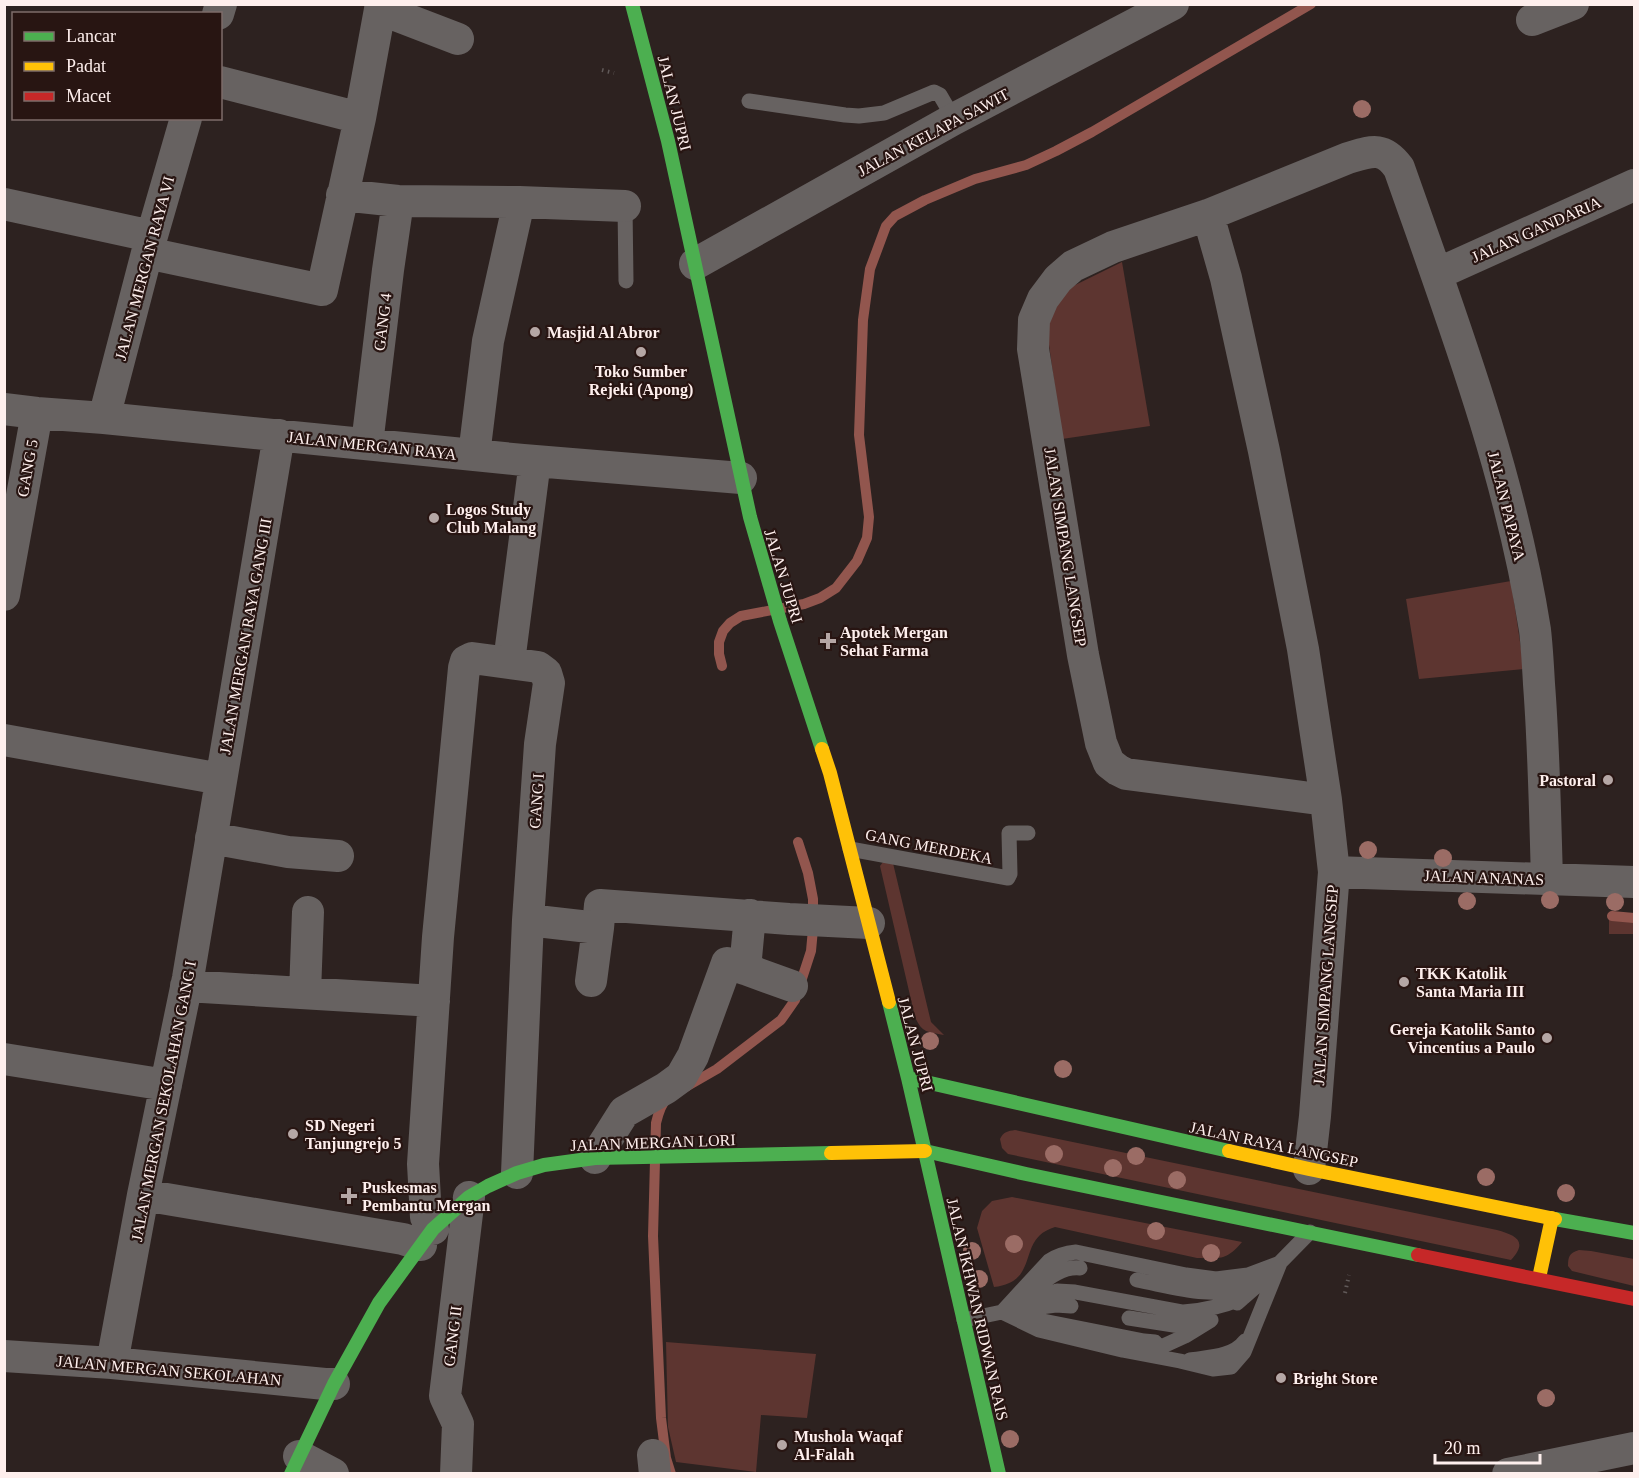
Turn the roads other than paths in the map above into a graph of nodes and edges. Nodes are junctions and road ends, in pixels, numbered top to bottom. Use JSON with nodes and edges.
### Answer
{"nodes":[{"id":1,"x":618,"y":4,"type":"edge"},
{"id":2,"x":1173,"y":4,"type":"edge"},
{"id":3,"x":1573,"y":4,"type":"edge"},
{"id":4,"x":381,"y":7,"type":"edge"},
{"id":5,"x":636,"y":19,"type":"edge"},
{"id":6,"x":1532,"y":20,"type":"dead end"},
{"id":7,"x":458,"y":39,"type":"dead end"},
{"id":8,"x":222,"y":83,"type":"edge"},
{"id":9,"x":749,"y":101,"type":"dead end"},
{"id":10,"x":360,"y":118,"type":"junction"},
{"id":11,"x":954,"y":119,"type":"junction"},
{"id":12,"x":185,"y":120,"type":"edge"},
{"id":13,"x":1384,"y":153,"type":"joint"},
{"id":14,"x":1634,"y":185,"type":"edge"},
{"id":15,"x":342,"y":195,"type":"junction"},
{"id":16,"x":398,"y":201,"type":"junction"},
{"id":17,"x":519,"y":202,"type":"junction"},
{"id":18,"x":4,"y":204,"type":"edge"},
{"id":19,"x":625,"y":206,"type":"joint"},
{"id":20,"x":1208,"y":214,"type":"junction"},
{"id":21,"x":149,"y":245,"type":"junction"},
{"id":22,"x":695,"y":264,"type":"junction"},
{"id":23,"x":1437,"y":274,"type":"junction"},
{"id":24,"x":626,"y":281,"type":"dead end"},
{"id":25,"x":4,"y":409,"type":"edge"},
{"id":26,"x":37,"y":413,"type":"junction"},
{"id":27,"x":104,"y":418,"type":"junction"},
{"id":28,"x":279,"y":435,"type":"junction"},
{"id":29,"x":367,"y":444,"type":"junction"},
{"id":30,"x":474,"y":455,"type":"junction"},
{"id":31,"x":535,"y":461,"type":"junction"},
{"id":32,"x":741,"y":478,"type":"junction"},
{"id":33,"x":4,"y":595,"type":"edge"},
{"id":34,"x":509,"y":662,"type":"junction"},
{"id":35,"x":4,"y":740,"type":"edge"},
{"id":36,"x":221,"y":779,"type":"junction"},
{"id":37,"x":1326,"y":800,"type":"junction"},
{"id":38,"x":1028,"y":833,"type":"dead end"},
{"id":39,"x":211,"y":838,"type":"junction"},
{"id":40,"x":850,"y":849,"type":"junction"},
{"id":41,"x":338,"y":856,"type":"dead end"},
{"id":42,"x":1334,"y":872,"type":"junction"},
{"id":43,"x":1547,"y":879,"type":"junction"},
{"id":44,"x":1635,"y":882,"type":"edge"},
{"id":45,"x":308,"y":912,"type":"dead end"},
{"id":46,"x":750,"y":915,"type":"junction"},
{"id":47,"x":528,"y":920,"type":"junction"},
{"id":48,"x":869,"y":923,"type":"junction"},
{"id":49,"x":598,"y":928,"type":"junction"},
{"id":50,"x":745,"y":969,"type":"junction"},
{"id":51,"x":591,"y":981,"type":"dead end"},
{"id":52,"x":186,"y":986,"type":"junction"},
{"id":53,"x":792,"y":986,"type":"dead end"},
{"id":54,"x":305,"y":993,"type":"junction"},
{"id":55,"x":434,"y":1001,"type":"junction"},
{"id":56,"x":4,"y":1059,"type":"edge"},
{"id":57,"x":908,"y":1078,"type":"junction"},
{"id":58,"x":166,"y":1085,"type":"junction"},
{"id":59,"x":925,"y":1151,"type":"junction"},
{"id":60,"x":595,"y":1158,"type":"junction"},
{"id":61,"x":1309,"y":1169,"type":"junction"},
{"id":62,"x":517,"y":1173,"type":"junction"},
{"id":63,"x":143,"y":1195,"type":"junction"},
{"id":64,"x":469,"y":1197,"type":"junction"},
{"id":65,"x":1552,"y":1218,"type":"junction"},
{"id":66,"x":1310,"y":1232,"type":"junction"},
{"id":67,"x":1635,"y":1233,"type":"edge"},
{"id":68,"x":427,"y":1237,"type":"junction"},
{"id":69,"x":1280,"y":1263,"type":"junction"},
{"id":70,"x":1080,"y":1268,"type":"dead end"},
{"id":71,"x":1539,"y":1278,"type":"junction"},
{"id":72,"x":1137,"y":1280,"type":"dead end"},
{"id":73,"x":1261,"y":1282,"type":"junction"},
{"id":74,"x":1243,"y":1298,"type":"junction"},
{"id":75,"x":1635,"y":1299,"type":"edge"},
{"id":76,"x":1071,"y":1306,"type":"dead end"},
{"id":77,"x":1002,"y":1312,"type":"junction"},
{"id":78,"x":1129,"y":1318,"type":"dead end"},
{"id":79,"x":964,"y":1320,"type":"junction"},
{"id":80,"x":1211,"y":1320,"type":"junction"},
{"id":81,"x":1185,"y":1336,"type":"junction"},
{"id":82,"x":1122,"y":1350,"type":"junction"},
{"id":83,"x":4,"y":1356,"type":"edge"},
{"id":84,"x":112,"y":1363,"type":"junction"},
{"id":85,"x":334,"y":1384,"type":"junction"},
{"id":86,"x":1635,"y":1448,"type":"edge"},
{"id":87,"x":295,"y":1465,"type":"edge"},
{"id":88,"x":333,"y":1473,"type":"edge"},
{"id":89,"x":456,"y":1473,"type":"edge"},
{"id":90,"x":999,"y":1473,"type":"edge"},
{"id":91,"x":1508,"y":1473,"type":"edge"}],
"edges":[{"from":1,"to":5,"type":"street"},
{"from":2,"to":11,"type":"street","name":"JALAN KELAPA SAWIT"},
{"from":3,"to":6,"type":"street"},
{"from":4,"to":7,"type":"street"},
{"from":4,"to":10,"type":"street"},
{"from":5,"to":22,"type":"main road","name":"JALAN JUPRI"},
{"from":8,"to":10,"type":"street"},
{"from":9,"to":11,"type":"lane"},
{"from":10,"to":15,"type":"street"},
{"from":11,"to":22,"type":"street","name":"JALAN KELAPA SAWIT"},
{"from":12,"to":21,"type":"street","name":"JALAN MERGAN RAYA VI"},
{"from":13,"to":20,"type":"street","name":"JALAN SIMPANG LANGSEP"},
{"from":13,"to":23,"type":"street","name":"JALAN PAPAYA"},
{"from":14,"to":23,"type":"street","name":"JALAN GANDARIA"},
{"from":15,"to":16,"type":"street"},
{"from":15,"to":21,"type":"street"},
{"from":16,"to":17,"type":"street"},
{"from":16,"to":29,"type":"street","name":"GANG 4"},
{"from":17,"to":19,"type":"street"},
{"from":17,"to":30,"type":"street"},
{"from":18,"to":21,"type":"street"},
{"from":19,"to":24,"type":"lane"},
{"from":20,"to":37,"type":"street","name":"JALAN SIMPANG LANGSEP"},
{"from":20,"to":37,"type":"street","name":"JALAN SIMPANG LANGSEP"},
{"from":21,"to":27,"type":"street","name":"JALAN MERGAN RAYA VI"},
{"from":22,"to":32,"type":"main road","name":"JALAN JUPRI"},
{"from":23,"to":43,"type":"street","name":"JALAN PAPAYA"},
{"from":25,"to":26,"type":"street","name":"JALAN MERGAN RAYA"},
{"from":26,"to":27,"type":"street","name":"JALAN MERGAN RAYA"},
{"from":26,"to":33,"type":"street","name":"GANG 5"},
{"from":27,"to":28,"type":"street","name":"JALAN MERGAN RAYA"},
{"from":28,"to":29,"type":"street","name":"JALAN MERGAN RAYA"},
{"from":28,"to":36,"type":"street","name":"JALAN MERGAN RAYA GANG III"},
{"from":29,"to":30,"type":"street","name":"JALAN MERGAN RAYA"},
{"from":30,"to":31,"type":"street","name":"JALAN MERGAN RAYA"},
{"from":31,"to":32,"type":"street","name":"JALAN MERGAN RAYA"},
{"from":31,"to":34,"type":"street"},
{"from":32,"to":40,"type":"main road","name":"JALAN JUPRI"},
{"from":34,"to":47,"type":"street","name":"GANG I"},
{"from":34,"to":55,"type":"street","name":"GANG I"},
{"from":35,"to":36,"type":"street"},
{"from":36,"to":39,"type":"street","name":"JALAN MERGAN RAYA GANG III"},
{"from":37,"to":42,"type":"street","name":"JALAN SIMPANG LANGSEP"},
{"from":38,"to":40,"type":"lane","name":"GANG MERDEKA"},
{"from":39,"to":41,"type":"street"},
{"from":39,"to":52,"type":"street","name":"JALAN MERGAN SEKOLAHAN GANG I"},
{"from":40,"to":48,"type":"main road","name":"JALAN JUPRI"},
{"from":42,"to":43,"type":"street","name":"JALAN ANANAS"},
{"from":42,"to":61,"type":"street","name":"JALAN SIMPANG LANGSEP"},
{"from":43,"to":44,"type":"street","name":"JALAN ANANAS"},
{"from":45,"to":54,"type":"street"},
{"from":46,"to":48,"type":"street"},
{"from":46,"to":49,"type":"street"},
{"from":46,"to":50,"type":"street"},
{"from":47,"to":49,"type":"street"},
{"from":47,"to":62,"type":"street","name":"GANG I"},
{"from":48,"to":57,"type":"main road","name":"JALAN JUPRI"},
{"from":49,"to":51,"type":"street"},
{"from":50,"to":53,"type":"street"},
{"from":50,"to":60,"type":"street"},
{"from":52,"to":54,"type":"street"},
{"from":52,"to":58,"type":"street","name":"JALAN MERGAN SEKOLAHAN GANG I"},
{"from":54,"to":55,"type":"street"},
{"from":55,"to":68,"type":"street"},
{"from":56,"to":58,"type":"street"},
{"from":57,"to":59,"type":"main road","name":"JALAN JUPRI"},
{"from":57,"to":61,"type":"main road","name":"JALAN RAYA LANGSEP"},
{"from":58,"to":63,"type":"street","name":"JALAN MERGAN SEKOLAHAN GANG I"},
{"from":59,"to":60,"type":"main road","name":"JALAN MERGAN LORI"},
{"from":59,"to":66,"type":"main road"},
{"from":59,"to":79,"type":"main road","name":"JALAN IKHWAN RIDWAN RAIS"},
{"from":60,"to":62,"type":"main road","name":"JALAN MERGAN LORI"},
{"from":61,"to":65,"type":"main road","name":"JALAN RAYA LANGSEP"},
{"from":62,"to":64,"type":"main road","name":"JALAN MERGAN LORI"},
{"from":63,"to":68,"type":"street"},
{"from":63,"to":84,"type":"street","name":"JALAN MERGAN SEKOLAHAN GANG I"},
{"from":64,"to":68,"type":"main road","name":"JALAN MERGAN LORI"},
{"from":64,"to":89,"type":"street","name":"GANG II"},
{"from":65,"to":67,"type":"main road","name":"JALAN RAYA LANGSEP"},
{"from":65,"to":71,"type":"main road"},
{"from":66,"to":69,"type":"lane"},
{"from":66,"to":71,"type":"main road"},
{"from":68,"to":85,"type":"main road","name":"JALAN MERGAN LORI"},
{"from":69,"to":73,"type":"lane"},
{"from":69,"to":77,"type":"lane"},
{"from":69,"to":82,"type":"lane"},
{"from":70,"to":77,"type":"lane"},
{"from":71,"to":75,"type":"main road"},
{"from":72,"to":73,"type":"lane"},
{"from":73,"to":74,"type":"lane"},
{"from":74,"to":77,"type":"lane"},
{"from":74,"to":80,"type":"lane"},
{"from":76,"to":77,"type":"lane"},
{"from":77,"to":79,"type":"lane"},
{"from":77,"to":81,"type":"lane"},
{"from":77,"to":82,"type":"lane"},
{"from":78,"to":80,"type":"lane"},
{"from":79,"to":90,"type":"main road","name":"JALAN IKHWAN RIDWAN RAIS"},
{"from":80,"to":81,"type":"lane"},
{"from":81,"to":82,"type":"lane"},
{"from":83,"to":84,"type":"street","name":"JALAN MERGAN SEKOLAHAN"},
{"from":84,"to":85,"type":"street","name":"JALAN MERGAN SEKOLAHAN"},
{"from":85,"to":87,"type":"main road","name":"JALAN MERGAN LORI"},
{"from":86,"to":91,"type":"street"},
{"from":87,"to":88,"type":"street"}]}
